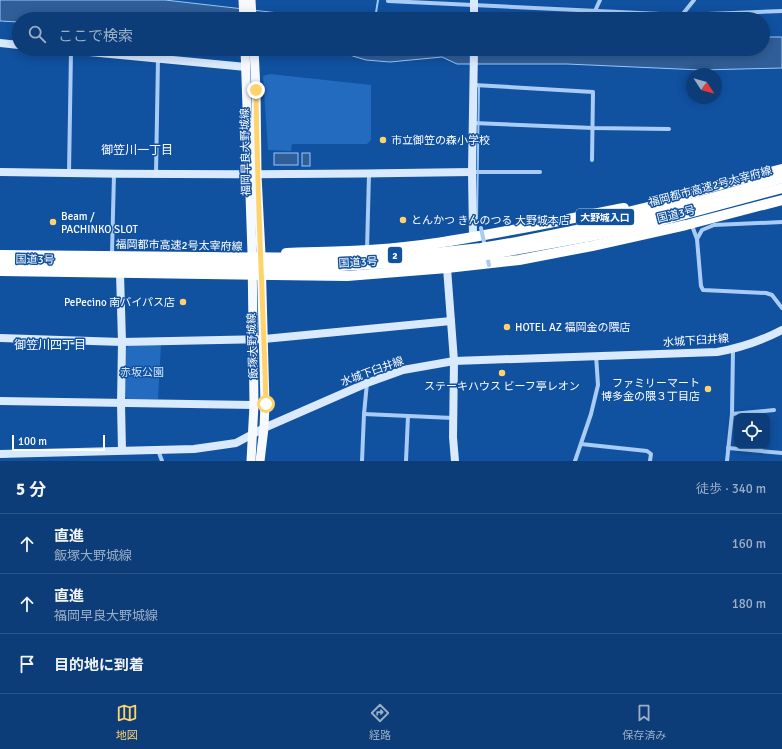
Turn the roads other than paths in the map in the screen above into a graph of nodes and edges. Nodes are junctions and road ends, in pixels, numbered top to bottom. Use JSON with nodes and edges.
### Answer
{"nodes":[{"id":1,"x":243,"y":0,"type":"edge"},
{"id":2,"x":251,"y":0,"type":"edge"},
{"id":3,"x":388,"y":0,"type":"edge"},
{"id":4,"x":600,"y":0,"type":"edge"},
{"id":5,"x":694,"y":0,"type":"edge"},
{"id":6,"x":474,"y":3,"type":"edge"},
{"id":7,"x":595,"y":11,"type":"junction"},
{"id":8,"x":782,"y":11,"type":"edge"},
{"id":9,"x":244,"y":12,"type":"edge"},
{"id":10,"x":252,"y":12,"type":"edge"},
{"id":11,"x":617,"y":12,"type":"edge"},
{"id":12,"x":684,"y":12,"type":"edge"},
{"id":13,"x":757,"y":12,"type":"edge"},
{"id":14,"x":0,"y":44,"type":"edge"},
{"id":15,"x":12,"y":45,"type":"edge"},
{"id":16,"x":71,"y":56,"type":"edge"},
{"id":17,"x":129,"y":56,"type":"edge"},
{"id":18,"x":246,"y":56,"type":"edge"},
{"id":19,"x":254,"y":56,"type":"edge"},
{"id":20,"x":474,"y":56,"type":"edge"},
{"id":21,"x":158,"y":59,"type":"junction"},
{"id":22,"x":246,"y":67,"type":"junction"},
{"id":23,"x":474,"y":84,"type":"junction"},
{"id":24,"x":473,"y":123,"type":"junction"},
{"id":25,"x":593,"y":128,"type":"junction"},
{"id":26,"x":669,"y":129,"type":"dead end"},
{"id":27,"x":592,"y":160,"type":"dead end"},
{"id":28,"x":782,"y":169,"type":"edge"},
{"id":29,"x":0,"y":172,"type":"edge"},
{"id":30,"x":472,"y":172,"type":"junction"},
{"id":31,"x":540,"y":172,"type":"dead end"},
{"id":32,"x":69,"y":173,"type":"junction"},
{"id":33,"x":114,"y":174,"type":"junction"},
{"id":34,"x":156,"y":174,"type":"junction"},
{"id":35,"x":369,"y":174,"type":"junction"},
{"id":36,"x":253,"y":175,"type":"junction"},
{"id":37,"x":782,"y":178,"type":"edge"},
{"id":38,"x":782,"y":182,"type":"edge"},
{"id":39,"x":782,"y":188,"type":"edge"},
{"id":40,"x":782,"y":200,"type":"edge"},
{"id":41,"x":782,"y":222,"type":"edge"},
{"id":42,"x":691,"y":223,"type":"junction"},
{"id":43,"x":481,"y":228,"type":"dead end"},
{"id":44,"x":473,"y":236,"type":"junction"},
{"id":45,"x":697,"y":239,"type":"junction"},
{"id":46,"x":423,"y":245,"type":"junction"},
{"id":47,"x":0,"y":251,"type":"edge"},
{"id":48,"x":367,"y":251,"type":"junction"},
{"id":49,"x":112,"y":253,"type":"junction"},
{"id":50,"x":257,"y":254,"type":"junction"},
{"id":51,"x":0,"y":255,"type":"edge"},
{"id":52,"x":0,"y":263,"type":"edge"},
{"id":53,"x":489,"y":265,"type":"dead end"},
{"id":54,"x":447,"y":268,"type":"junction"},
{"id":55,"x":0,"y":271,"type":"edge"},
{"id":56,"x":120,"y":273,"type":"junction"},
{"id":57,"x":257,"y":274,"type":"junction"},
{"id":58,"x":782,"y":308,"type":"edge"},
{"id":59,"x":451,"y":321,"type":"junction"},
{"id":60,"x":782,"y":330,"type":"edge"},
{"id":61,"x":0,"y":338,"type":"edge"},
{"id":62,"x":264,"y":339,"type":"junction"},
{"id":63,"x":253,"y":340,"type":"junction"},
{"id":64,"x":122,"y":342,"type":"junction"},
{"id":65,"x":733,"y":350,"type":"junction"},
{"id":66,"x":596,"y":355,"type":"junction"},
{"id":67,"x":454,"y":361,"type":"junction"},
{"id":68,"x":367,"y":383,"type":"junction"},
{"id":69,"x":0,"y":401,"type":"edge"},
{"id":70,"x":121,"y":404,"type":"junction"},
{"id":71,"x":254,"y":405,"type":"junction"},
{"id":72,"x":774,"y":410,"type":"dead end"},
{"id":73,"x":766,"y":411,"type":"joint"},
{"id":74,"x":364,"y":414,"type":"junction"},
{"id":75,"x":732,"y":414,"type":"junction"},
{"id":76,"x":408,"y":416,"type":"junction"},
{"id":77,"x":453,"y":418,"type":"junction"},
{"id":78,"x":264,"y":428,"type":"junction"},
{"id":79,"x":253,"y":434,"type":"junction"},
{"id":80,"x":581,"y":444,"type":"junction"},
{"id":81,"x":728,"y":448,"type":"junction"},
{"id":82,"x":122,"y":450,"type":"junction"},
{"id":83,"x":158,"y":450,"type":"junction"},
{"id":84,"x":766,"y":452,"type":"joint"},
{"id":85,"x":782,"y":453,"type":"edge"},
{"id":86,"x":0,"y":454,"type":"edge"},
{"id":87,"x":162,"y":461,"type":"edge"},
{"id":88,"x":251,"y":461,"type":"edge"},
{"id":89,"x":260,"y":461,"type":"edge"},
{"id":90,"x":362,"y":461,"type":"edge"},
{"id":91,"x":406,"y":461,"type":"edge"},
{"id":92,"x":455,"y":461,"type":"edge"},
{"id":93,"x":575,"y":461,"type":"edge"},
{"id":94,"x":650,"y":461,"type":"edge"},
{"id":95,"x":727,"y":461,"type":"edge"}],
"edges":[{"from":1,"to":9,"type":"main road"},
{"from":2,"to":10,"type":"main road"},
{"from":3,"to":6,"type":"street"},
{"from":4,"to":7,"type":"street"},
{"from":5,"to":12,"type":"street"},
{"from":6,"to":7,"type":"street"},
{"from":7,"to":11,"type":"street"},
{"from":8,"to":13,"type":"street"},
{"from":14,"to":15,"type":"street"},
{"from":16,"to":32,"type":"street"},
{"from":17,"to":21,"type":"street"},
{"from":18,"to":22,"type":"main road","name":"福岡早良大野城線"},
{"from":19,"to":36,"type":"main road","name":"福岡早良大野城線"},
{"from":20,"to":23,"type":"street"},
{"from":21,"to":22,"type":"street"},
{"from":21,"to":34,"type":"street"},
{"from":22,"to":36,"type":"main road","name":"福岡早良大野城線"},
{"from":23,"to":24,"type":"street"},
{"from":23,"to":25,"type":"street"},
{"from":24,"to":25,"type":"street"},
{"from":24,"to":30,"type":"street"},
{"from":25,"to":26,"type":"street"},
{"from":25,"to":27,"type":"street"},
{"from":28,"to":46,"type":"highway","number":"大野城入口","bridge":true},
{"from":29,"to":32,"type":"street"},
{"from":30,"to":31,"type":"street"},
{"from":30,"to":35,"type":"street"},
{"from":30,"to":44,"type":"street"},
{"from":32,"to":33,"type":"street"},
{"from":33,"to":34,"type":"street"},
{"from":33,"to":49,"type":"street"},
{"from":34,"to":36,"type":"street"},
{"from":35,"to":36,"type":"street"},
{"from":35,"to":48,"type":"street"},
{"from":36,"to":50,"type":"main road","name":"福岡早良大野城線"},
{"from":37,"to":51,"type":"highway","name":"福岡都市高速2号太宰府線","number":"2","bridge":true},
{"from":38,"to":44,"type":"highway","name":"国道3号"},
{"from":39,"to":52,"type":"highway","name":"福岡都市高速2号太宰府線","number":"2","bridge":true},
{"from":40,"to":42,"type":"highway","name":"国道3号"},
{"from":41,"to":45,"type":"street"},
{"from":42,"to":45,"type":"street"},
{"from":42,"to":54,"type":"highway","name":"国道3号"},
{"from":43,"to":53,"type":"street","bridge":true},
{"from":44,"to":46,"type":"highway","name":"国道3号"},
{"from":45,"to":58,"type":"street"},
{"from":46,"to":48,"type":"highway","name":"国道3号"},
{"from":47,"to":49,"type":"highway","name":"国道3号"},
{"from":48,"to":50,"type":"highway","name":"国道3号"},
{"from":49,"to":50,"type":"highway","name":"国道3号"},
{"from":50,"to":57,"type":"main road","name":"飯塚大野城線"},
{"from":54,"to":57,"type":"highway","name":"国道3号"},
{"from":54,"to":59,"type":"street"},
{"from":55,"to":56,"type":"highway","name":"国道3号"},
{"from":56,"to":57,"type":"highway","name":"国道3号"},
{"from":56,"to":64,"type":"street"},
{"from":57,"to":62,"type":"main road","name":"飯塚大野城線"},
{"from":57,"to":63,"type":"main road","name":"飯塚大野城線"},
{"from":59,"to":62,"type":"street"},
{"from":59,"to":67,"type":"street"},
{"from":60,"to":65,"type":"street","name":"水城下臼井線"},
{"from":61,"to":64,"type":"street"},
{"from":62,"to":63,"type":"street"},
{"from":62,"to":78,"type":"main road","name":"飯塚大野城線"},
{"from":63,"to":64,"type":"street"},
{"from":63,"to":71,"type":"main road","name":"飯塚大野城線"},
{"from":64,"to":70,"type":"street"},
{"from":65,"to":66,"type":"street","name":"水城下臼井線"},
{"from":65,"to":75,"type":"street"},
{"from":66,"to":67,"type":"street","name":"水城下臼井線"},
{"from":66,"to":80,"type":"street"},
{"from":67,"to":68,"type":"street","name":"水城下臼井線"},
{"from":67,"to":77,"type":"street"},
{"from":68,"to":74,"type":"street"},
{"from":68,"to":78,"type":"street","name":"水城下臼井線"},
{"from":69,"to":70,"type":"street"},
{"from":70,"to":71,"type":"street"},
{"from":70,"to":82,"type":"street"},
{"from":71,"to":79,"type":"main road","name":"飯塚大野城線"},
{"from":72,"to":73,"type":"street"},
{"from":73,"to":75,"type":"street"},
{"from":74,"to":76,"type":"street"},
{"from":74,"to":90,"type":"street"},
{"from":75,"to":81,"type":"street"},
{"from":76,"to":77,"type":"street"},
{"from":76,"to":91,"type":"street"},
{"from":77,"to":92,"type":"street"},
{"from":78,"to":79,"type":"street","name":"水城下臼井線"},
{"from":78,"to":89,"type":"main road","name":"飯塚大野城線"},
{"from":79,"to":83,"type":"street","name":"水城下臼井線"},
{"from":79,"to":88,"type":"main road","name":"飯塚大野城線"},
{"from":80,"to":93,"type":"street"},
{"from":80,"to":94,"type":"street"},
{"from":81,"to":84,"type":"street"},
{"from":81,"to":95,"type":"street"},
{"from":82,"to":83,"type":"street","name":"水城下臼井線"},
{"from":82,"to":86,"type":"street","name":"水城下臼井線"},
{"from":83,"to":87,"type":"street"},
{"from":84,"to":85,"type":"street"}]}
